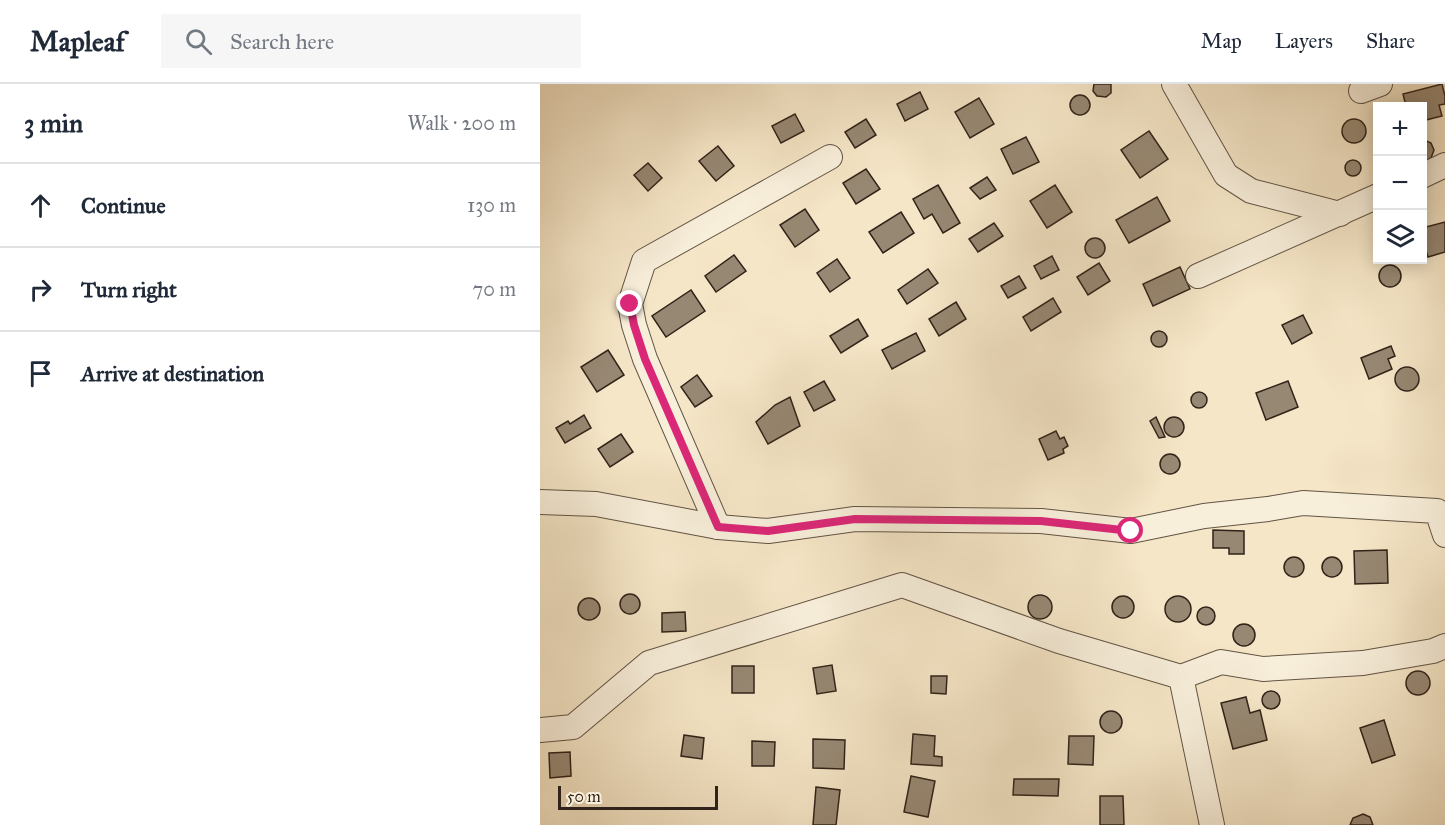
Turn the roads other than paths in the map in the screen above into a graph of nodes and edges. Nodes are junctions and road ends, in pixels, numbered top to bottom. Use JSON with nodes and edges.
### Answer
{"nodes":[{"id":1,"x":1174,"y":84,"type":"edge"},
{"id":2,"x":830,"y":157,"type":"dead end"},
{"id":3,"x":1445,"y":165,"type":"edge"},
{"id":4,"x":1427,"y":174,"type":"edge"},
{"id":5,"x":1373,"y":198,"type":"edge"},
{"id":6,"x":1340,"y":214,"type":"junction"},
{"id":7,"x":1198,"y":276,"type":"dead end"},
{"id":8,"x":540,"y":502,"type":"edge"},
{"id":9,"x":718,"y":527,"type":"junction"},
{"id":10,"x":1445,"y":535,"type":"edge"},
{"id":11,"x":1445,"y":646,"type":"edge"},
{"id":12,"x":1181,"y":677,"type":"junction"},
{"id":13,"x":540,"y":730,"type":"edge"},
{"id":14,"x":1212,"y":825,"type":"edge"}],
"edges":[{"from":1,"to":6,"type":"street"},
{"from":2,"to":9,"type":"street"},
{"from":3,"to":4,"type":"street"},
{"from":5,"to":6,"type":"street"},
{"from":6,"to":7,"type":"street"},
{"from":8,"to":9,"type":"street"},
{"from":9,"to":10,"type":"street"},
{"from":11,"to":12,"type":"street"},
{"from":12,"to":13,"type":"street"},
{"from":12,"to":14,"type":"street"}]}
